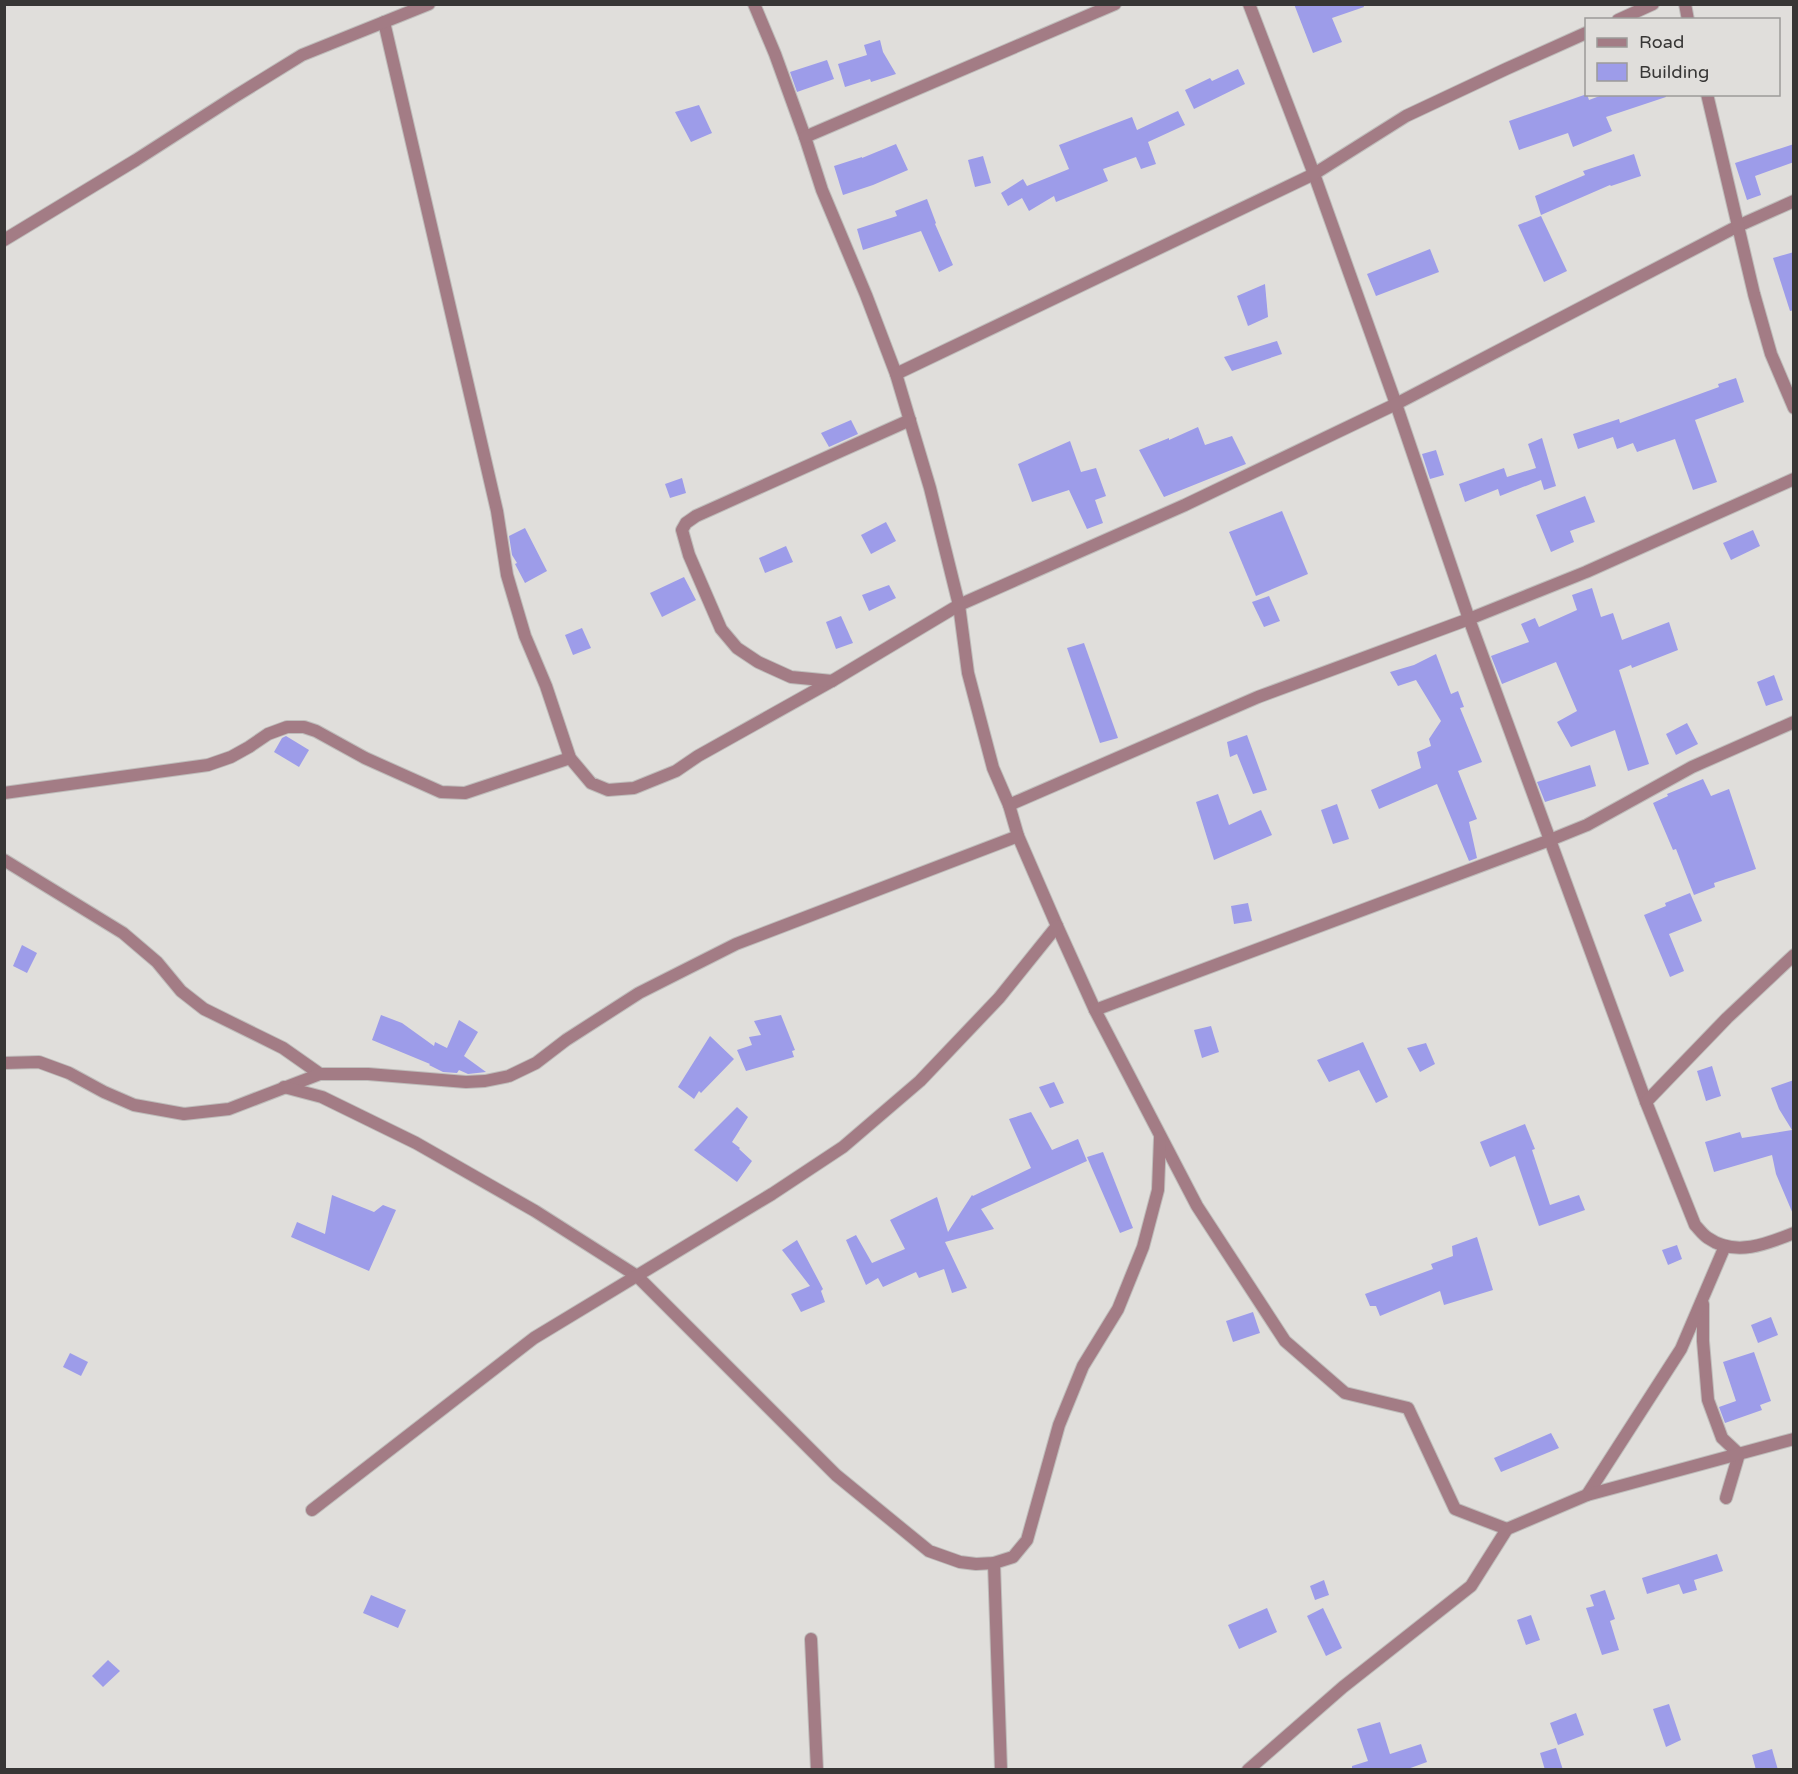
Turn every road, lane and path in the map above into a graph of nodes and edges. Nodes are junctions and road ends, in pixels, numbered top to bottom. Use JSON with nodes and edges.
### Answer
{"nodes":[{"id":1,"x":429,"y":4,"type":"edge"},
{"id":2,"x":754,"y":4,"type":"edge"},
{"id":3,"x":1115,"y":4,"type":"edge"},
{"id":4,"x":1249,"y":4,"type":"edge"},
{"id":5,"x":1653,"y":4,"type":"edge"},
{"id":6,"x":1622,"y":18,"type":"edge"},
{"id":7,"x":384,"y":22,"type":"junction"},
{"id":8,"x":1585,"y":34,"type":"edge"},
{"id":9,"x":1707,"y":96,"type":"edge"},
{"id":10,"x":806,"y":137,"type":"junction"},
{"id":11,"x":1314,"y":174,"type":"junction"},
{"id":12,"x":1794,"y":201,"type":"edge"},
{"id":13,"x":1738,"y":226,"type":"junction"},
{"id":14,"x":4,"y":240,"type":"edge"},
{"id":15,"x":896,"y":374,"type":"junction"},
{"id":16,"x":1396,"y":404,"type":"junction"},
{"id":17,"x":1794,"y":408,"type":"edge"},
{"id":18,"x":910,"y":420,"type":"junction"},
{"id":19,"x":1794,"y":480,"type":"edge"},
{"id":20,"x":959,"y":605,"type":"junction"},
{"id":21,"x":1469,"y":619,"type":"junction"},
{"id":22,"x":832,"y":681,"type":"junction"},
{"id":23,"x":1794,"y":722,"type":"edge"},
{"id":24,"x":570,"y":758,"type":"junction"},
{"id":25,"x":4,"y":793,"type":"edge"},
{"id":26,"x":1009,"y":805,"type":"junction"},
{"id":27,"x":1018,"y":836,"type":"junction"},
{"id":28,"x":1550,"y":840,"type":"junction"},
{"id":29,"x":4,"y":860,"type":"edge"},
{"id":30,"x":1057,"y":926,"type":"junction"},
{"id":31,"x":1794,"y":955,"type":"edge"},
{"id":32,"x":1095,"y":1010,"type":"junction"},
{"id":33,"x":4,"y":1063,"type":"edge"},
{"id":34,"x":321,"y":1074,"type":"junction"},
{"id":35,"x":284,"y":1087,"type":"junction"},
{"id":36,"x":1646,"y":1102,"type":"junction"},
{"id":37,"x":1160,"y":1137,"type":"junction"},
{"id":38,"x":1794,"y":1233,"type":"edge"},
{"id":39,"x":1725,"y":1246,"type":"junction"},
{"id":40,"x":637,"y":1276,"type":"junction"},
{"id":41,"x":1703,"y":1298,"type":"junction"},
{"id":42,"x":1794,"y":1439,"type":"edge"},
{"id":43,"x":1739,"y":1454,"type":"junction"},
{"id":44,"x":1587,"y":1494,"type":"junction"},
{"id":45,"x":1726,"y":1498,"type":"dead end"},
{"id":46,"x":312,"y":1510,"type":"dead end"},
{"id":47,"x":1507,"y":1528,"type":"junction"},
{"id":48,"x":994,"y":1563,"type":"junction"},
{"id":49,"x":811,"y":1639,"type":"dead end"},
{"id":50,"x":817,"y":1770,"type":"edge"},
{"id":51,"x":1001,"y":1770,"type":"edge"},
{"id":52,"x":1248,"y":1770,"type":"edge"}],
"edges":[{"from":1,"to":7,"type":"street"},
{"from":2,"to":10,"type":"street"},
{"from":3,"to":10,"type":"street"},
{"from":4,"to":11,"type":"street"},
{"from":5,"to":6,"type":"street"},
{"from":7,"to":14,"type":"street"},
{"from":7,"to":24,"type":"street"},
{"from":8,"to":11,"type":"street"},
{"from":9,"to":13,"type":"street"},
{"from":10,"to":15,"type":"street"},
{"from":11,"to":15,"type":"street"},
{"from":11,"to":16,"type":"street"},
{"from":12,"to":13,"type":"street"},
{"from":13,"to":16,"type":"street"},
{"from":13,"to":17,"type":"street"},
{"from":15,"to":18,"type":"street"},
{"from":16,"to":20,"type":"street"},
{"from":16,"to":21,"type":"street"},
{"from":18,"to":20,"type":"street"},
{"from":18,"to":22,"type":"street"},
{"from":19,"to":21,"type":"street"},
{"from":20,"to":22,"type":"street"},
{"from":20,"to":26,"type":"street"},
{"from":21,"to":26,"type":"street"},
{"from":21,"to":28,"type":"street"},
{"from":22,"to":24,"type":"street"},
{"from":23,"to":28,"type":"street"},
{"from":24,"to":25,"type":"street"},
{"from":26,"to":27,"type":"street"},
{"from":27,"to":30,"type":"street"},
{"from":27,"to":34,"type":"street"},
{"from":28,"to":32,"type":"street"},
{"from":28,"to":36,"type":"street"},
{"from":29,"to":34,"type":"street"},
{"from":30,"to":32,"type":"street"},
{"from":30,"to":40,"type":"street"},
{"from":31,"to":36,"type":"street"},
{"from":32,"to":37,"type":"street"},
{"from":33,"to":35,"type":"street"},
{"from":34,"to":35,"type":"street"},
{"from":35,"to":40,"type":"street"},
{"from":36,"to":39,"type":"street"},
{"from":37,"to":47,"type":"street"},
{"from":37,"to":48,"type":"street"},
{"from":38,"to":39,"type":"street"},
{"from":39,"to":41,"type":"street"},
{"from":40,"to":46,"type":"street"},
{"from":40,"to":48,"type":"street"},
{"from":41,"to":43,"type":"street"},
{"from":41,"to":44,"type":"street"},
{"from":42,"to":43,"type":"street"},
{"from":43,"to":44,"type":"street"},
{"from":43,"to":45,"type":"street"},
{"from":44,"to":47,"type":"street"},
{"from":47,"to":52,"type":"street"},
{"from":48,"to":51,"type":"street"},
{"from":49,"to":50,"type":"street"}]}
